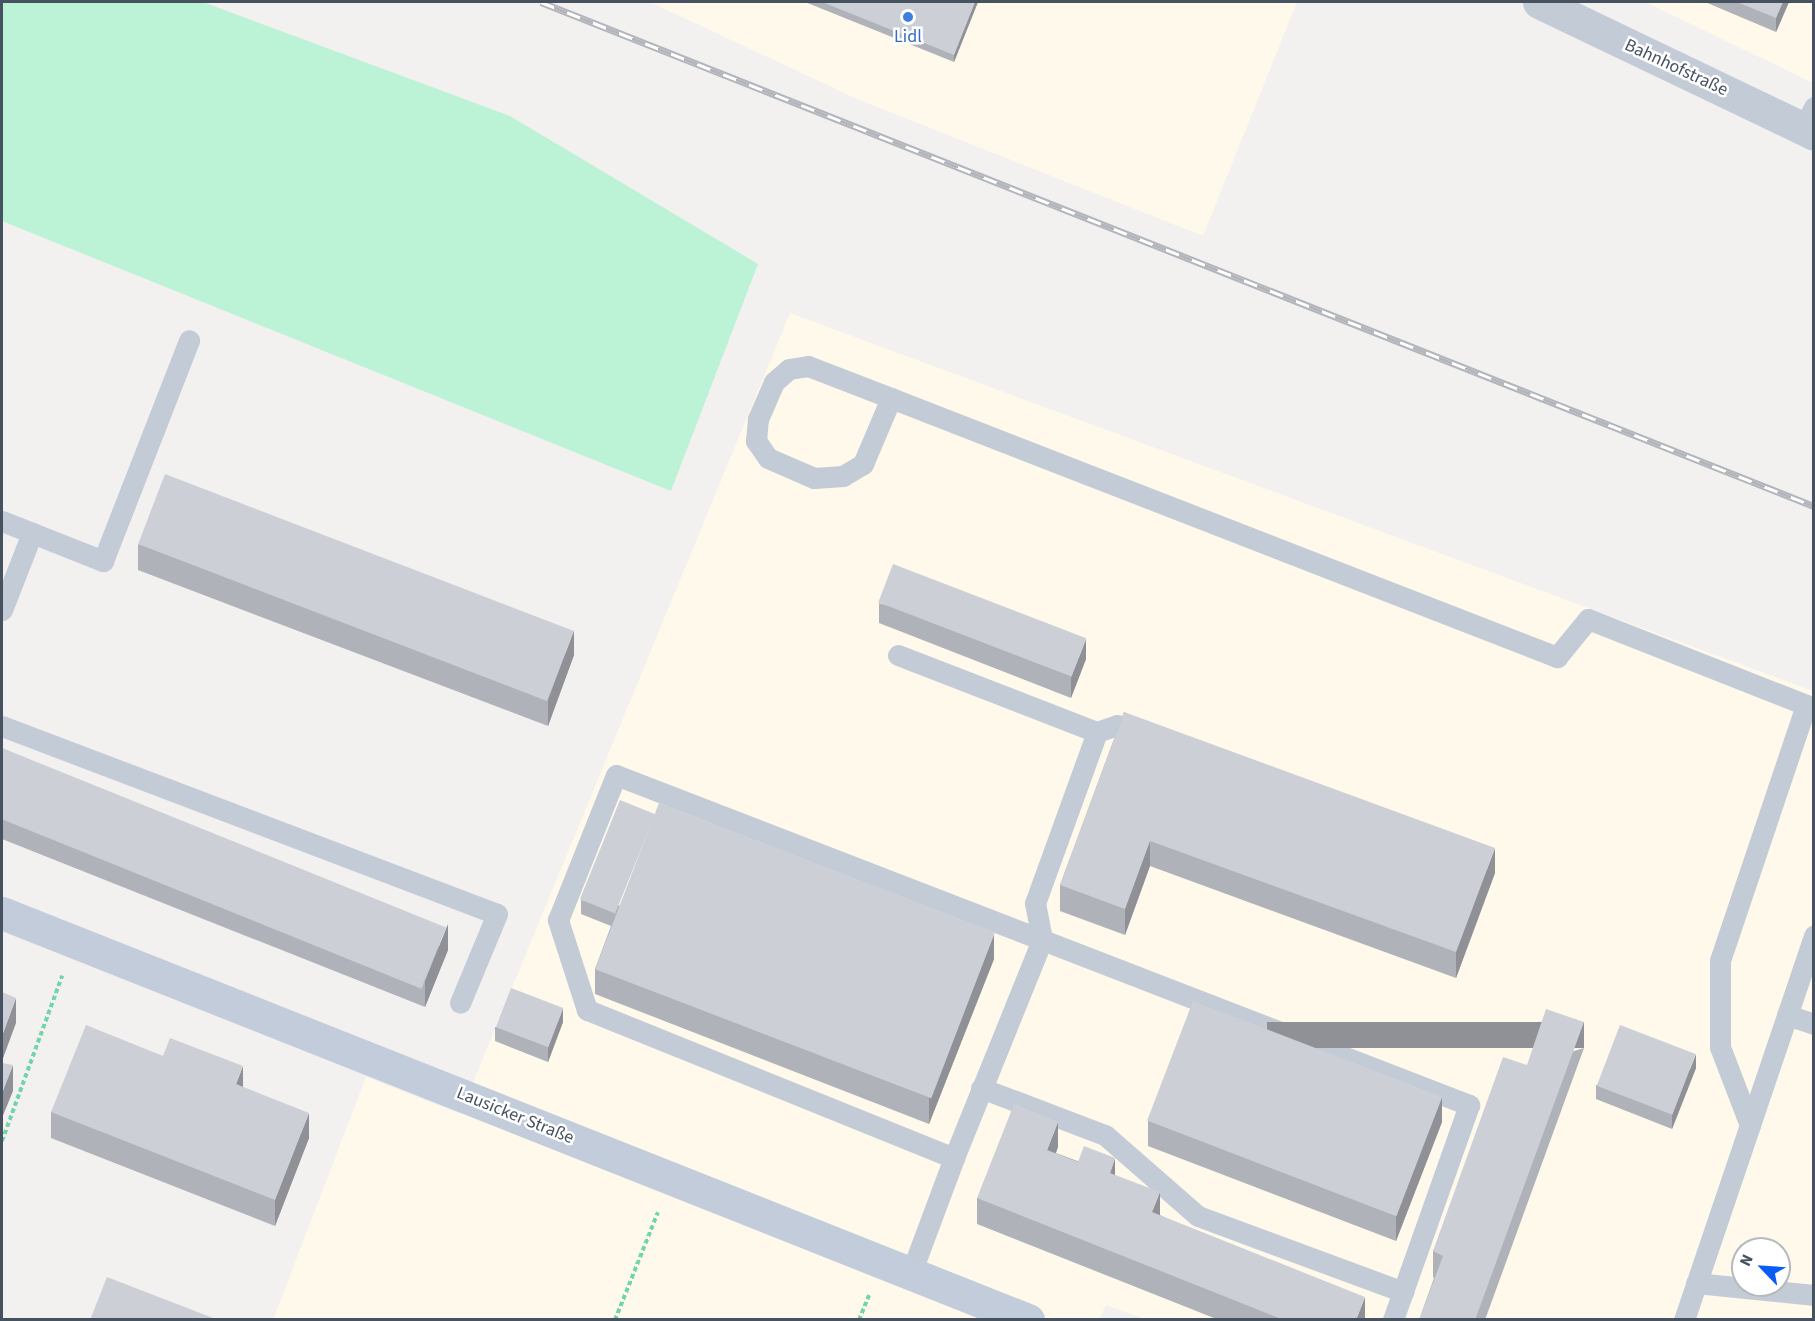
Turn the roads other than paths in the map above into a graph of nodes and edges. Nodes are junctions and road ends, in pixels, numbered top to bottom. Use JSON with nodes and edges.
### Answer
{"nodes":[{"id":1,"x":1539,"y":2,"type":"edge"},
{"id":2,"x":1810,"y":123,"type":"edge"},
{"id":3,"x":189,"y":340,"type":"dead end"},
{"id":4,"x":891,"y":398,"type":"junction"},
{"id":5,"x":2,"y":521,"type":"edge"},
{"id":6,"x":32,"y":533,"type":"junction"},
{"id":7,"x":2,"y":610,"type":"edge"},
{"id":8,"x":898,"y":655,"type":"dead end"},
{"id":9,"x":2,"y":726,"type":"edge"},
{"id":10,"x":1097,"y":732,"type":"junction"},
{"id":11,"x":1161,"y":740,"type":"edge"},
{"id":12,"x":2,"y":913,"type":"edge"},
{"id":13,"x":1814,"y":935,"type":"edge"},
{"id":14,"x":1042,"y":940,"type":"junction"},
{"id":15,"x":460,"y":1003,"type":"dead end"},
{"id":16,"x":1787,"y":1015,"type":"junction"},
{"id":17,"x":1814,"y":1024,"type":"edge"},
{"id":18,"x":981,"y":1088,"type":"junction"},
{"id":19,"x":1750,"y":1125,"type":"junction"},
{"id":20,"x":954,"y":1158,"type":"junction"},
{"id":21,"x":911,"y":1273,"type":"junction"},
{"id":22,"x":1696,"y":1283,"type":"junction"},
{"id":23,"x":1403,"y":1292,"type":"junction"},
{"id":24,"x":1814,"y":1296,"type":"edge"},
{"id":25,"x":1028,"y":1320,"type":"edge"},
{"id":26,"x":1393,"y":1320,"type":"edge"},
{"id":27,"x":1684,"y":1320,"type":"edge"}],
"edges":[{"from":1,"to":2,"type":"street","name":"Bahnhofstraße"},
{"from":3,"to":6,"type":"lane"},
{"from":4,"to":4,"type":"lane"},
{"from":4,"to":19,"type":"lane"},
{"from":5,"to":6,"type":"lane"},
{"from":6,"to":7,"type":"lane"},
{"from":8,"to":10,"type":"lane"},
{"from":9,"to":15,"type":"lane"},
{"from":10,"to":11,"type":"lane"},
{"from":10,"to":14,"type":"lane"},
{"from":12,"to":21,"type":"main road","name":"Lausicker Straße"},
{"from":13,"to":16,"type":"lane"},
{"from":14,"to":18,"type":"lane"},
{"from":14,"to":20,"type":"lane"},
{"from":14,"to":23,"type":"lane"},
{"from":16,"to":17,"type":"lane"},
{"from":16,"to":19,"type":"lane"},
{"from":18,"to":20,"type":"lane"},
{"from":18,"to":23,"type":"lane"},
{"from":19,"to":22,"type":"lane"},
{"from":20,"to":21,"type":"lane"},
{"from":21,"to":25,"type":"main road","name":"Lausicker Straße"},
{"from":22,"to":24,"type":"lane"},
{"from":22,"to":27,"type":"lane"},
{"from":23,"to":26,"type":"lane"}]}
